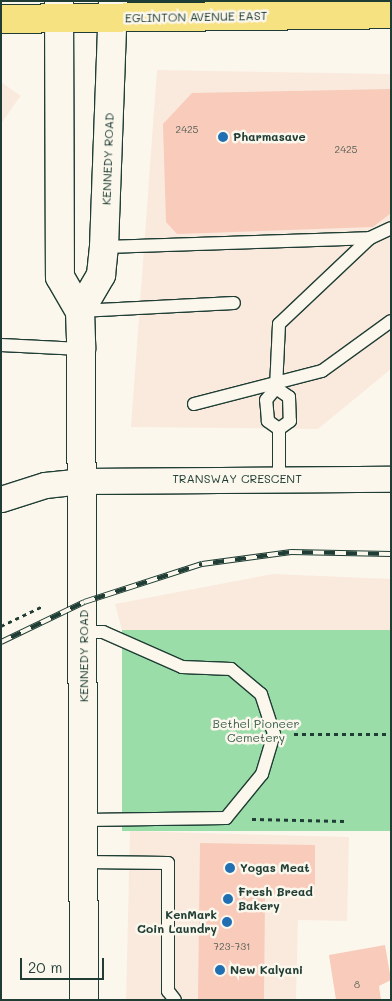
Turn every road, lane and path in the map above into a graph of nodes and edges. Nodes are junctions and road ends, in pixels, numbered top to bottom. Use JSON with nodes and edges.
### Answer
{"nodes":[{"id":1,"x":59,"y":10,"type":"edge"},
{"id":2,"x":112,"y":10,"type":"edge"},
{"id":3,"x":391,"y":14,"type":"edge"},
{"id":4,"x":1,"y":19,"type":"edge"},
{"id":5,"x":391,"y":228,"type":"edge"},
{"id":6,"x":370,"y":238,"type":"junction"},
{"id":7,"x":104,"y":247,"type":"junction"},
{"id":8,"x":234,"y":304,"type":"dead end"},
{"id":9,"x":80,"y":312,"type":"junction"},
{"id":10,"x":391,"y":321,"type":"edge"},
{"id":11,"x":1,"y":345,"type":"edge"},
{"id":12,"x":81,"y":349,"type":"junction"},
{"id":13,"x":276,"y":384,"type":"junction"},
{"id":14,"x":194,"y":404,"type":"dead end"},
{"id":15,"x":279,"y":429,"type":"junction"},
{"id":16,"x":279,"y":479,"type":"junction"},
{"id":17,"x":391,"y":479,"type":"edge"},
{"id":18,"x":82,"y":482,"type":"junction"},
{"id":19,"x":1,"y":499,"type":"edge"},
{"id":20,"x":43,"y":606,"type":"dead end"},
{"id":21,"x":1,"y":626,"type":"edge"},
{"id":22,"x":84,"y":632,"type":"junction"},
{"id":23,"x":274,"y":734,"type":"junction"},
{"id":24,"x":386,"y":734,"type":"dead end"},
{"id":25,"x":226,"y":818,"type":"junction"},
{"id":26,"x":85,"y":820,"type":"junction"},
{"id":27,"x":344,"y":821,"type":"dead end"},
{"id":28,"x":85,"y":862,"type":"junction"},
{"id":29,"x":84,"y":1000,"type":"edge"},
{"id":30,"x":175,"y":1000,"type":"edge"}],
"edges":[{"from":1,"to":2,"type":"main road","name":"EGLINTON AVENUE EAST"},
{"from":1,"to":4,"type":"main road","name":"EGLINTON AVENUE EAST"},
{"from":1,"to":9,"type":"main road","name":"KENNEDY ROAD"},
{"from":2,"to":3,"type":"main road","name":"EGLINTON AVENUE EAST"},
{"from":2,"to":7,"type":"main road","name":"KENNEDY ROAD"},
{"from":5,"to":6,"type":"lane"},
{"from":6,"to":7,"type":"lane"},
{"from":6,"to":13,"type":"lane"},
{"from":7,"to":9,"type":"main road","name":"KENNEDY ROAD"},
{"from":8,"to":9,"type":"lane"},
{"from":9,"to":12,"type":"main road","name":"KENNEDY ROAD"},
{"from":10,"to":13,"type":"lane"},
{"from":11,"to":12,"type":"lane"},
{"from":12,"to":18,"type":"main road","name":"KENNEDY ROAD"},
{"from":13,"to":14,"type":"lane"},
{"from":13,"to":15,"type":"lane"},
{"from":13,"to":15,"type":"lane"},
{"from":15,"to":16,"type":"lane"},
{"from":16,"to":17,"type":"street","name":"TRANSWAY CRESCENT"},
{"from":16,"to":18,"type":"street","name":"TRANSWAY CRESCENT"},
{"from":18,"to":19,"type":"street","name":"TRANSWAY CRESCENT"},
{"from":18,"to":22,"type":"main road","name":"KENNEDY ROAD"},
{"from":20,"to":21,"type":"path"},
{"from":22,"to":23,"type":"lane"},
{"from":22,"to":26,"type":"main road","name":"KENNEDY ROAD"},
{"from":23,"to":24,"type":"path"},
{"from":23,"to":25,"type":"lane"},
{"from":25,"to":26,"type":"lane"},
{"from":25,"to":27,"type":"path"},
{"from":26,"to":28,"type":"main road","name":"KENNEDY ROAD"},
{"from":28,"to":29,"type":"main road","name":"KENNEDY ROAD"},
{"from":28,"to":30,"type":"lane"}]}
